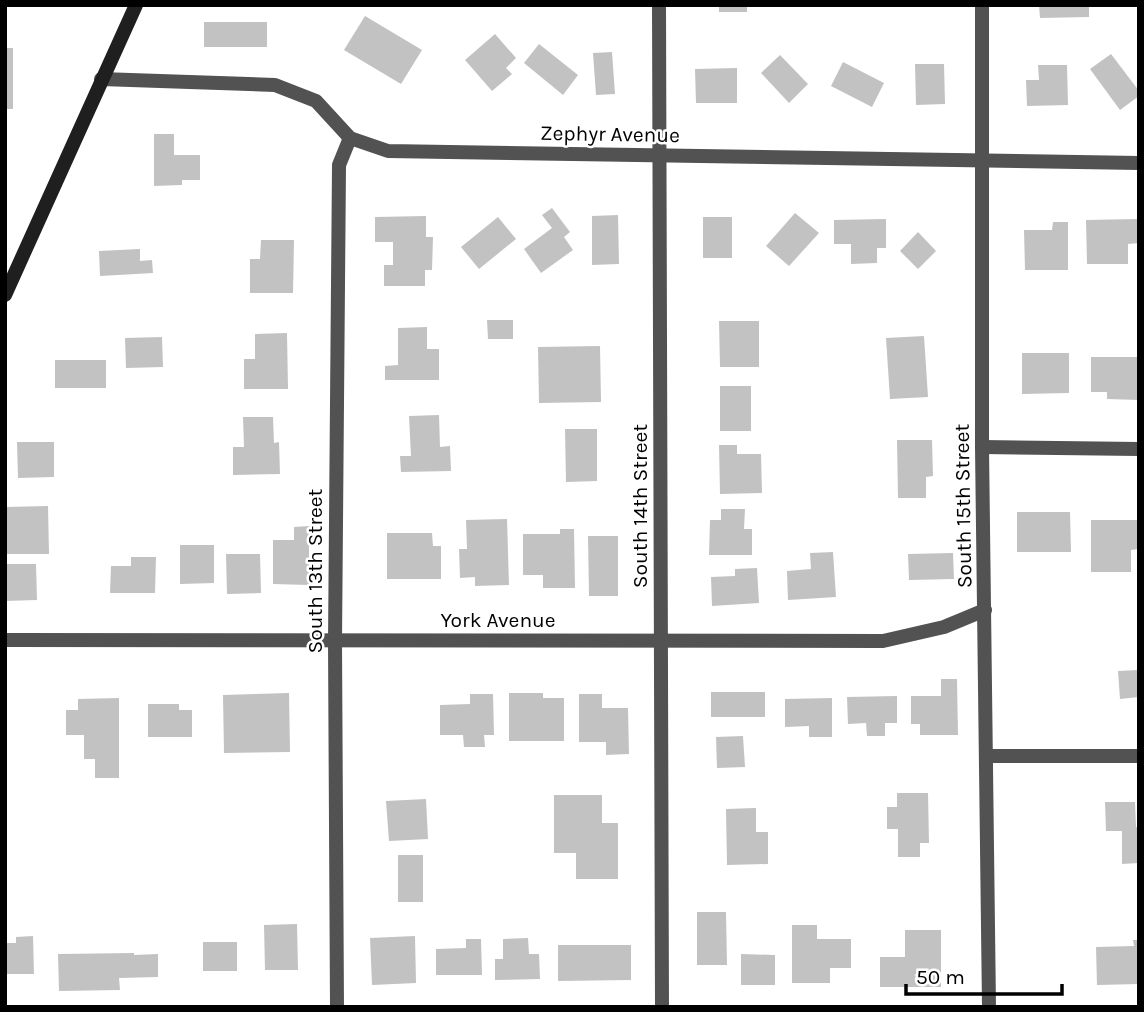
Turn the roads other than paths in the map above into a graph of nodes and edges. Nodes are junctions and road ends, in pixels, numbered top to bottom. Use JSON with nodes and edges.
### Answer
{"nodes":[{"id":1,"x":136,"y":5,"type":"edge"},
{"id":2,"x":659,"y":5,"type":"edge"},
{"id":3,"x":982,"y":5,"type":"edge"},
{"id":4,"x":101,"y":79,"type":"junction"},
{"id":5,"x":350,"y":138,"type":"junction"},
{"id":6,"x":660,"y":156,"type":"junction"},
{"id":7,"x":983,"y":160,"type":"junction"},
{"id":8,"x":1139,"y":163,"type":"edge"},
{"id":9,"x":12,"y":266,"type":"edge"},
{"id":10,"x":5,"y":295,"type":"edge"},
{"id":11,"x":982,"y":447,"type":"junction"},
{"id":12,"x":1139,"y":449,"type":"edge"},
{"id":13,"x":985,"y":610,"type":"junction"},
{"id":14,"x":5,"y":640,"type":"edge"},
{"id":15,"x":661,"y":640,"type":"junction"},
{"id":16,"x":335,"y":642,"type":"junction"},
{"id":17,"x":986,"y":756,"type":"junction"},
{"id":18,"x":1139,"y":756,"type":"edge"},
{"id":19,"x":337,"y":1007,"type":"edge"},
{"id":20,"x":662,"y":1007,"type":"edge"},
{"id":21,"x":989,"y":1007,"type":"edge"}],
"edges":[{"from":1,"to":4,"type":"street"},
{"from":2,"to":6,"type":"street","name":"South 14th Street"},
{"from":3,"to":7,"type":"street","name":"South 15th Street"},
{"from":4,"to":5,"type":"street","name":"Zephyr Avenue"},
{"from":4,"to":9,"type":"street"},
{"from":5,"to":6,"type":"street","name":"Zephyr Avenue"},
{"from":5,"to":16,"type":"street","name":"South 13th Street"},
{"from":6,"to":7,"type":"street","name":"Zephyr Avenue"},
{"from":6,"to":15,"type":"street","name":"South 14th Street"},
{"from":7,"to":8,"type":"street","name":"Zephyr Avenue"},
{"from":7,"to":11,"type":"street","name":"South 15th Street"},
{"from":9,"to":10,"type":"street"},
{"from":11,"to":12,"type":"street"},
{"from":11,"to":13,"type":"street","name":"South 15th Street"},
{"from":13,"to":15,"type":"street","name":"York Avenue"},
{"from":13,"to":17,"type":"street","name":"South 15th Street"},
{"from":14,"to":16,"type":"street","name":"York Avenue"},
{"from":15,"to":16,"type":"street","name":"York Avenue"},
{"from":15,"to":20,"type":"street","name":"South 14th Street"},
{"from":16,"to":19,"type":"street","name":"South 13th Street"},
{"from":17,"to":18,"type":"street"},
{"from":17,"to":21,"type":"street","name":"South 15th Street"}]}
